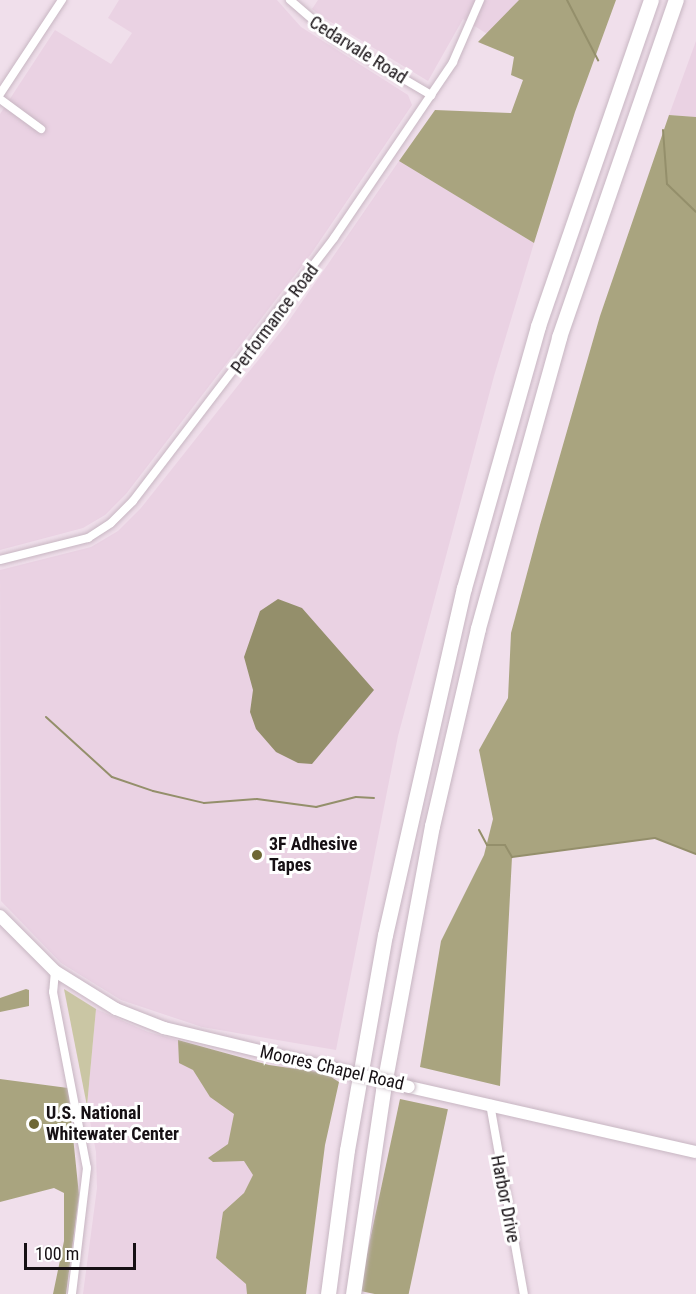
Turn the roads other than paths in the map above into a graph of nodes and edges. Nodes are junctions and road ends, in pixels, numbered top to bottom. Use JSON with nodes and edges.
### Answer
{"nodes":[{"id":1,"x":62,"y":0,"type":"edge"},
{"id":2,"x":290,"y":0,"type":"edge"},
{"id":3,"x":480,"y":0,"type":"edge"},
{"id":4,"x":651,"y":0,"type":"edge"},
{"id":5,"x":676,"y":0,"type":"edge"},
{"id":6,"x":0,"y":94,"type":"edge"},
{"id":7,"x":431,"y":95,"type":"junction"},
{"id":8,"x":0,"y":99,"type":"edge"},
{"id":9,"x":41,"y":129,"type":"dead end"},
{"id":10,"x":0,"y":560,"type":"edge"},
{"id":11,"x":0,"y":916,"type":"edge"},
{"id":12,"x":55,"y":971,"type":"junction"},
{"id":13,"x":490,"y":1104,"type":"junction"},
{"id":14,"x":696,"y":1152,"type":"edge"},
{"id":15,"x":72,"y":1294,"type":"edge"},
{"id":16,"x":328,"y":1294,"type":"edge"},
{"id":17,"x":353,"y":1294,"type":"edge"},
{"id":18,"x":524,"y":1294,"type":"edge"}],
"edges":[{"from":1,"to":6,"type":"street"},
{"from":2,"to":7,"type":"street","name":"Cedarvale Road"},
{"from":3,"to":7,"type":"street","name":"Performance Road"},
{"from":4,"to":16,"type":"highway"},
{"from":5,"to":17,"type":"highway"},
{"from":7,"to":10,"type":"street","name":"Performance Road"},
{"from":8,"to":9,"type":"street"},
{"from":11,"to":12,"type":"main road","name":"Moores Chapel Road"},
{"from":12,"to":13,"type":"main road","name":"Moores Chapel Road","bridge":true},
{"from":12,"to":15,"type":"street"},
{"from":13,"to":14,"type":"main road","name":"Moores Chapel Road"},
{"from":13,"to":18,"type":"street","name":"Harbor Drive"}]}
